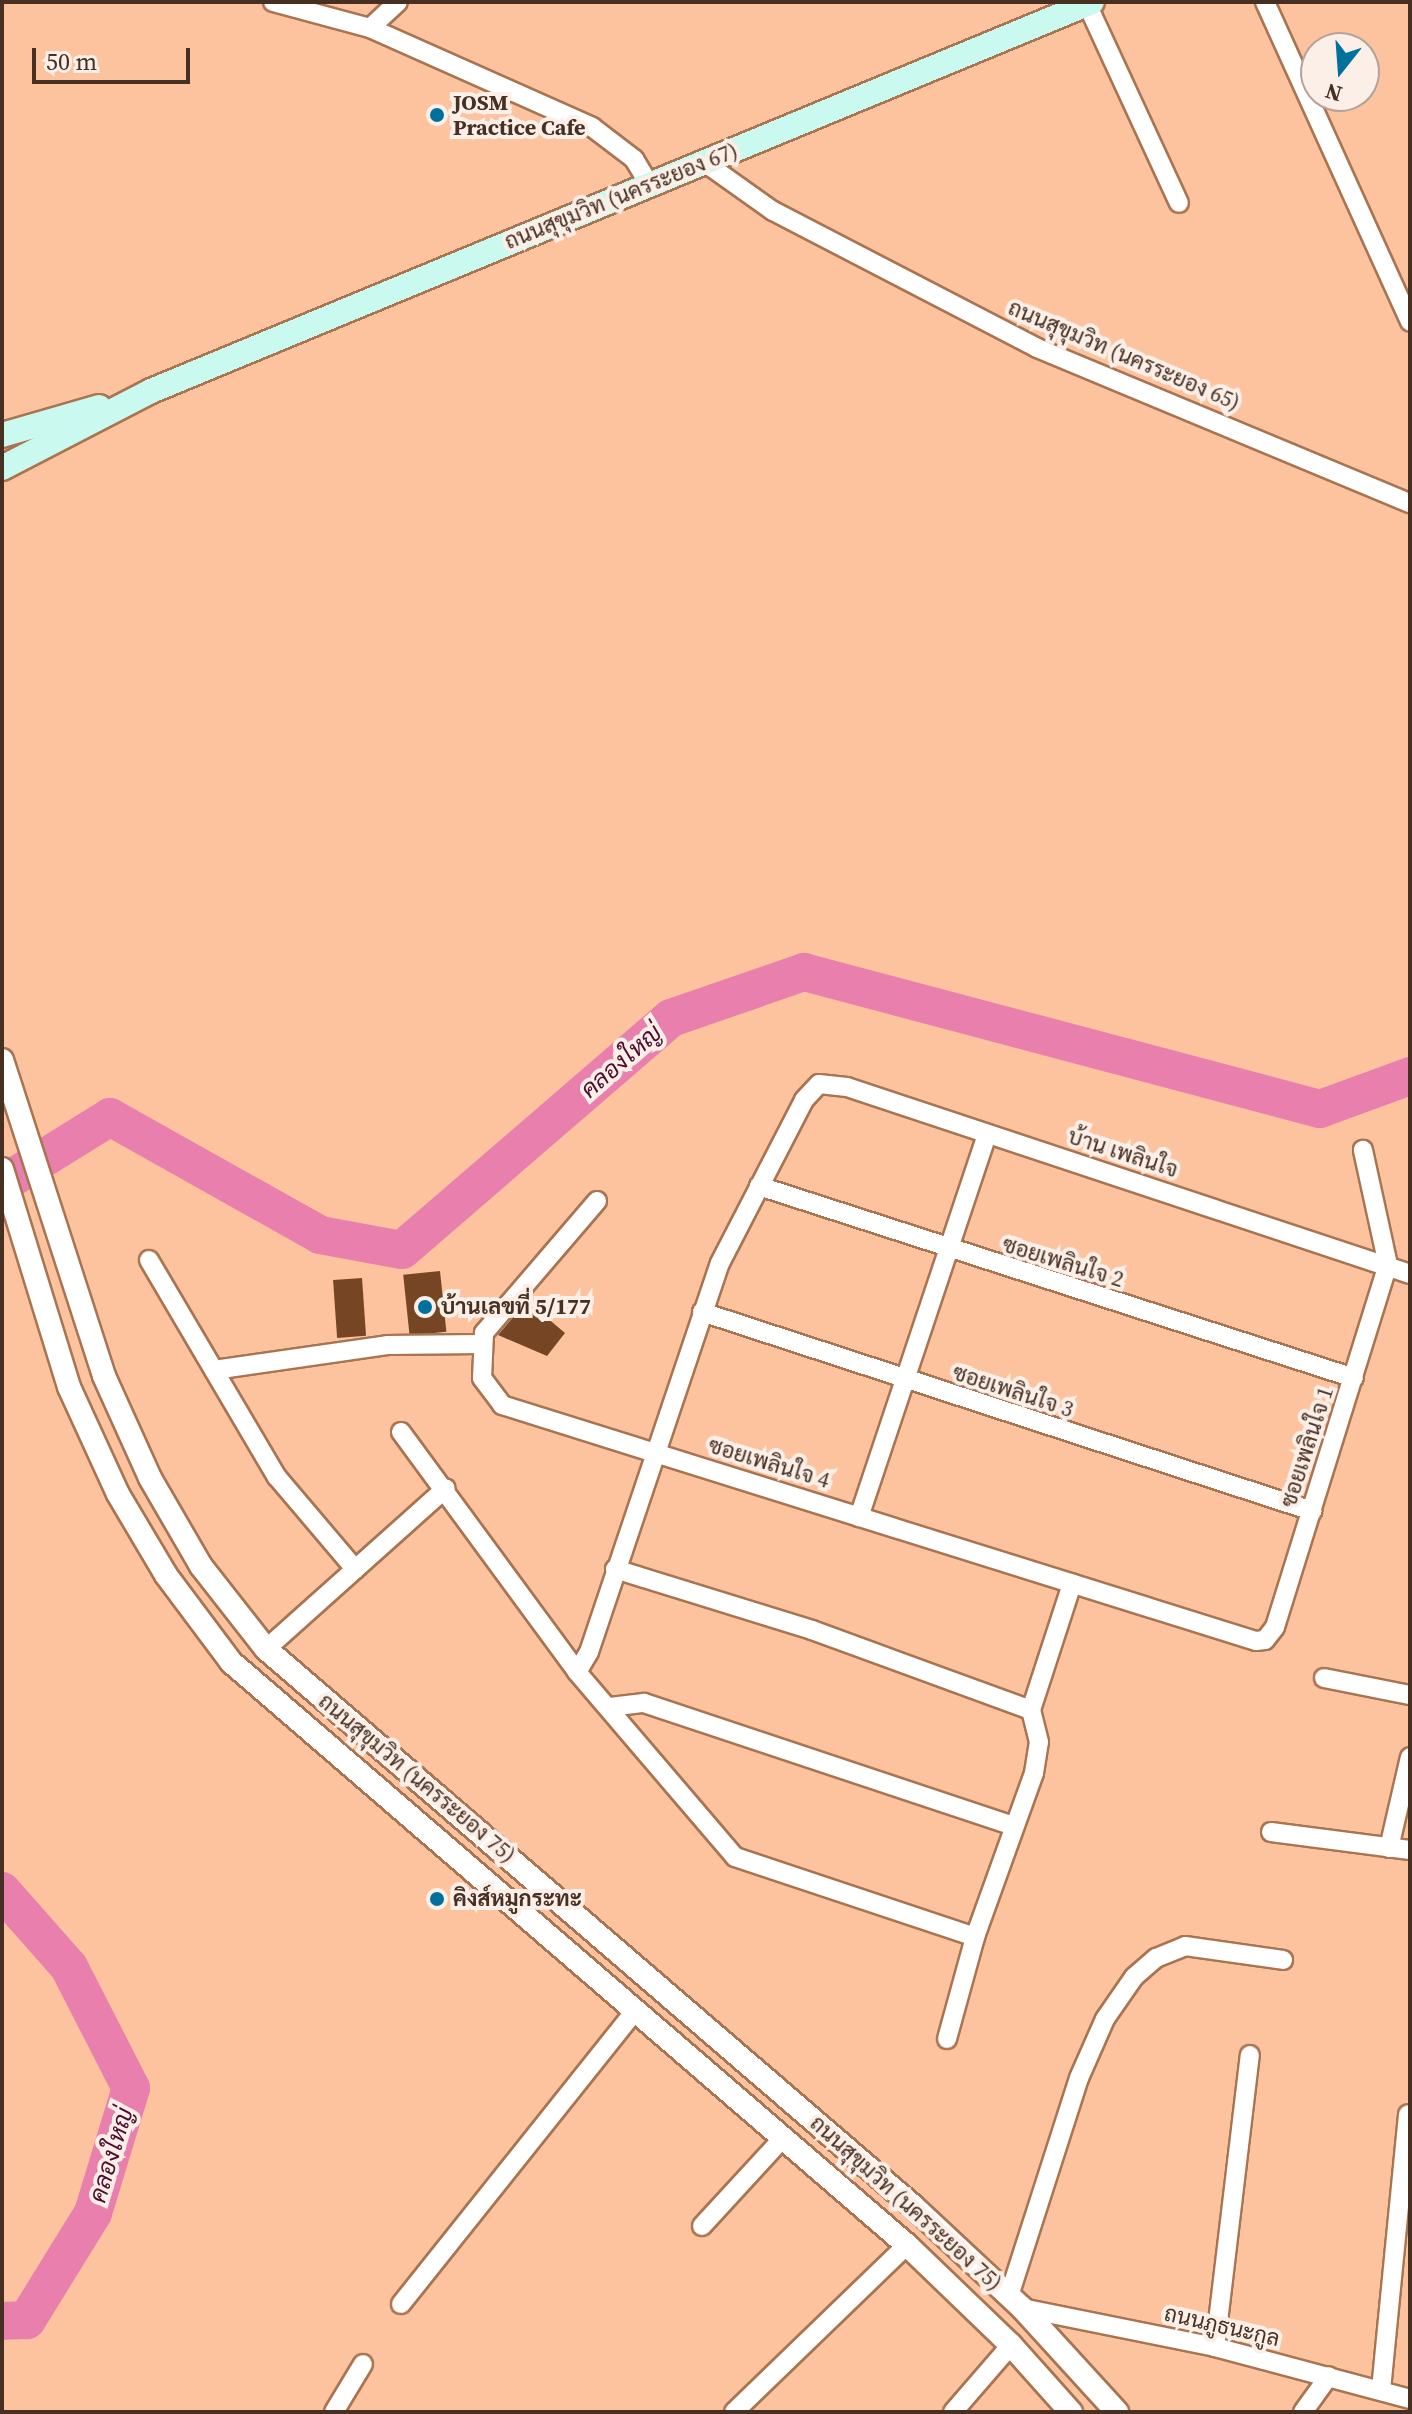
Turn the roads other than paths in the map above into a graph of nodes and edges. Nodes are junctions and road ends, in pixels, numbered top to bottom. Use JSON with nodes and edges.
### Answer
{"nodes":[{"id":1,"x":273,"y":2,"type":"edge"},
{"id":2,"x":398,"y":2,"type":"edge"},
{"id":3,"x":1265,"y":2,"type":"edge"},
{"id":4,"x":1090,"y":3,"type":"edge"},
{"id":5,"x":370,"y":28,"type":"junction"},
{"id":6,"x":704,"y":162,"type":"junction"},
{"id":7,"x":649,"y":184,"type":"junction"},
{"id":8,"x":1179,"y":203,"type":"dead end"},
{"id":9,"x":1410,"y":322,"type":"edge"},
{"id":10,"x":151,"y":391,"type":"junction"},
{"id":11,"x":2,"y":435,"type":"edge"},
{"id":12,"x":2,"y":468,"type":"edge"},
{"id":13,"x":1410,"y":503,"type":"edge"},
{"id":14,"x":4,"y":1067,"type":"edge"},
{"id":15,"x":987,"y":1134,"type":"junction"},
{"id":16,"x":1363,"y":1150,"type":"dead end"},
{"id":17,"x":2,"y":1169,"type":"edge"},
{"id":18,"x":759,"y":1186,"type":"junction"},
{"id":19,"x":597,"y":1201,"type":"dead end"},
{"id":20,"x":948,"y":1251,"type":"junction"},
{"id":21,"x":149,"y":1260,"type":"dead end"},
{"id":22,"x":1388,"y":1265,"type":"junction"},
{"id":23,"x":1410,"y":1274,"type":"edge"},
{"id":24,"x":702,"y":1312,"type":"junction"},
{"id":25,"x":481,"y":1344,"type":"junction"},
{"id":26,"x":214,"y":1370,"type":"junction"},
{"id":27,"x":1354,"y":1378,"type":"junction"},
{"id":28,"x":905,"y":1382,"type":"junction"},
{"id":29,"x":401,"y":1432,"type":"dead end"},
{"id":30,"x":655,"y":1453,"type":"junction"},
{"id":31,"x":446,"y":1488,"type":"junction"},
{"id":32,"x":1312,"y":1511,"type":"junction"},
{"id":33,"x":859,"y":1517,"type":"junction"},
{"id":34,"x":355,"y":1569,"type":"junction"},
{"id":35,"x":615,"y":1569,"type":"junction"},
{"id":36,"x":1072,"y":1584,"type":"junction"},
{"id":37,"x":1265,"y":1640,"type":"joint"},
{"id":38,"x":266,"y":1649,"type":"junction"},
{"id":39,"x":577,"y":1672,"type":"junction"},
{"id":40,"x":1324,"y":1678,"type":"dead end"},
{"id":41,"x":1410,"y":1695,"type":"edge"},
{"id":42,"x":610,"y":1707,"type":"junction"},
{"id":43,"x":1031,"y":1710,"type":"junction"},
{"id":44,"x":1410,"y":1757,"type":"edge"},
{"id":45,"x":1014,"y":1826,"type":"junction"},
{"id":46,"x":1271,"y":1832,"type":"dead end"},
{"id":47,"x":1389,"y":1848,"type":"junction"},
{"id":48,"x":1410,"y":1850,"type":"edge"},
{"id":49,"x":557,"y":1898,"type":"junction"},
{"id":50,"x":533,"y":1925,"type":"junction"},
{"id":51,"x":975,"y":1937,"type":"junction"},
{"id":52,"x":1283,"y":1960,"type":"dead end"},
{"id":53,"x":634,"y":2012,"type":"junction"},
{"id":54,"x":947,"y":2039,"type":"dead end"},
{"id":55,"x":1250,"y":2055,"type":"dead end"},
{"id":56,"x":1408,"y":2114,"type":"dead end"},
{"id":57,"x":781,"y":2140,"type":"junction"},
{"id":58,"x":702,"y":2226,"type":"dead end"},
{"id":59,"x":907,"y":2245,"type":"junction"},
{"id":60,"x":1015,"y":2302,"type":"junction"},
{"id":61,"x":401,"y":2304,"type":"dead end"},
{"id":62,"x":1011,"y":2345,"type":"junction"},
{"id":63,"x":1215,"y":2347,"type":"junction"},
{"id":64,"x":363,"y":2364,"type":"dead end"},
{"id":65,"x":1329,"y":2376,"type":"junction"},
{"id":66,"x":1381,"y":2390,"type":"junction"},
{"id":67,"x":1410,"y":2399,"type":"edge"},
{"id":68,"x":334,"y":2412,"type":"edge"},
{"id":69,"x":734,"y":2412,"type":"edge"},
{"id":70,"x":953,"y":2412,"type":"edge"},
{"id":71,"x":1071,"y":2412,"type":"edge"},
{"id":72,"x":1117,"y":2412,"type":"edge"},
{"id":73,"x":1303,"y":2412,"type":"edge"}],
"edges":[{"from":1,"to":5,"type":"street"},
{"from":2,"to":5,"type":"street"},
{"from":3,"to":9,"type":"street"},
{"from":4,"to":6,"type":"main road","name":"ถนนสุขุมวิท (นครระยอง 67)"},
{"from":4,"to":8,"type":"street"},
{"from":5,"to":7,"type":"street"},
{"from":6,"to":7,"type":"main road","name":"ถนนสุขุมวิท (นครระยอง 67)"},
{"from":6,"to":13,"type":"street","name":"ถนนสุขุมวิท (นครระยอง 65)"},
{"from":7,"to":10,"type":"main road","name":"ถนนสุขุมวิท (นครระยอง 67)"},
{"from":10,"to":11,"type":"main road","name":"ถนนสุขุมวิท (นครระยอง 67)"},
{"from":10,"to":12,"type":"main road","name":"ถนนสุขุมวิท (นครระยอง 67)"},
{"from":14,"to":38,"type":"street","name":"ถนนสุขุมวิท (นครระยอง 75)"},
{"from":15,"to":18,"type":"street","name":"บ้าน เพลินใจ"},
{"from":15,"to":20,"type":"street"},
{"from":15,"to":22,"type":"street","name":"บ้าน เพลินใจ"},
{"from":16,"to":22,"type":"street"},
{"from":17,"to":50,"type":"street","name":"ถนนสุขุมวิท (นครระยอง 75)"},
{"from":18,"to":20,"type":"street","name":"ซอยเพลินใจ 2"},
{"from":18,"to":24,"type":"street"},
{"from":19,"to":25,"type":"street"},
{"from":20,"to":27,"type":"street","name":"ซอยเพลินใจ 2"},
{"from":20,"to":28,"type":"street"},
{"from":21,"to":26,"type":"street"},
{"from":22,"to":23,"type":"street","name":"บ้าน เพลินใจ"},
{"from":22,"to":27,"type":"street","name":"ซอยเพลินใจ 1"},
{"from":24,"to":28,"type":"street","name":"ซอยเพลินใจ 3"},
{"from":24,"to":30,"type":"street"},
{"from":25,"to":26,"type":"street"},
{"from":25,"to":30,"type":"street","name":"ซอยเพลินใจ 4"},
{"from":26,"to":34,"type":"street"},
{"from":27,"to":32,"type":"street","name":"ซอยเพลินใจ 1"},
{"from":28,"to":32,"type":"street","name":"ซอยเพลินใจ 3"},
{"from":28,"to":33,"type":"street"},
{"from":29,"to":31,"type":"street"},
{"from":30,"to":33,"type":"street","name":"ซอยเพลินใจ 4"},
{"from":30,"to":35,"type":"street"},
{"from":31,"to":34,"type":"street"},
{"from":31,"to":39,"type":"street"},
{"from":32,"to":37,"type":"street","name":"ซอยเพลินใจ 1"},
{"from":33,"to":36,"type":"street","name":"ซอยเพลินใจ 4"},
{"from":34,"to":38,"type":"street"},
{"from":35,"to":39,"type":"street"},
{"from":35,"to":43,"type":"street"},
{"from":36,"to":37,"type":"street","name":"ซอยเพลินใจ 4"},
{"from":36,"to":43,"type":"street"},
{"from":38,"to":49,"type":"street","name":"ถนนสุขุมวิท (นครระยอง 75)"},
{"from":39,"to":42,"type":"street"},
{"from":40,"to":41,"type":"street"},
{"from":42,"to":45,"type":"street"},
{"from":42,"to":51,"type":"street"},
{"from":43,"to":45,"type":"street"},
{"from":44,"to":47,"type":"street"},
{"from":45,"to":51,"type":"street"},
{"from":46,"to":47,"type":"street"},
{"from":47,"to":48,"type":"street"},
{"from":49,"to":50,"type":"street"},
{"from":49,"to":60,"type":"street","name":"ถนนสุขุมวิท (นครระยอง 75)"},
{"from":50,"to":53,"type":"street","name":"ถนนสุขุมวิท (นครระยอง 75)"},
{"from":51,"to":54,"type":"street"},
{"from":52,"to":60,"type":"street"},
{"from":53,"to":57,"type":"street","name":"ถนนสุขุมวิท (นครระยอง 75)"},
{"from":53,"to":61,"type":"street"},
{"from":55,"to":63,"type":"street"},
{"from":56,"to":66,"type":"street"},
{"from":57,"to":58,"type":"street"},
{"from":57,"to":59,"type":"street","name":"ถนนสุขุมวิท (นครระยอง 75)"},
{"from":59,"to":62,"type":"street","name":"ถนนสุขุมวิท (นครระยอง 75)"},
{"from":59,"to":69,"type":"street"},
{"from":60,"to":63,"type":"street","name":"ถนนภูธนะกูล"},
{"from":60,"to":72,"type":"street","name":"ถนนสุขุมวิท (นครระยอง 75)"},
{"from":62,"to":70,"type":"street"},
{"from":62,"to":71,"type":"street","name":"ถนนสุขุมวิท (นครระยอง 75)"},
{"from":63,"to":65,"type":"street","name":"ถนนภูธนะกูล"},
{"from":64,"to":68,"type":"street"},
{"from":65,"to":66,"type":"street","name":"ถนนภูธนะกูล"},
{"from":65,"to":73,"type":"street"},
{"from":66,"to":67,"type":"street","name":"ถนนภูธนะกูล"}]}
